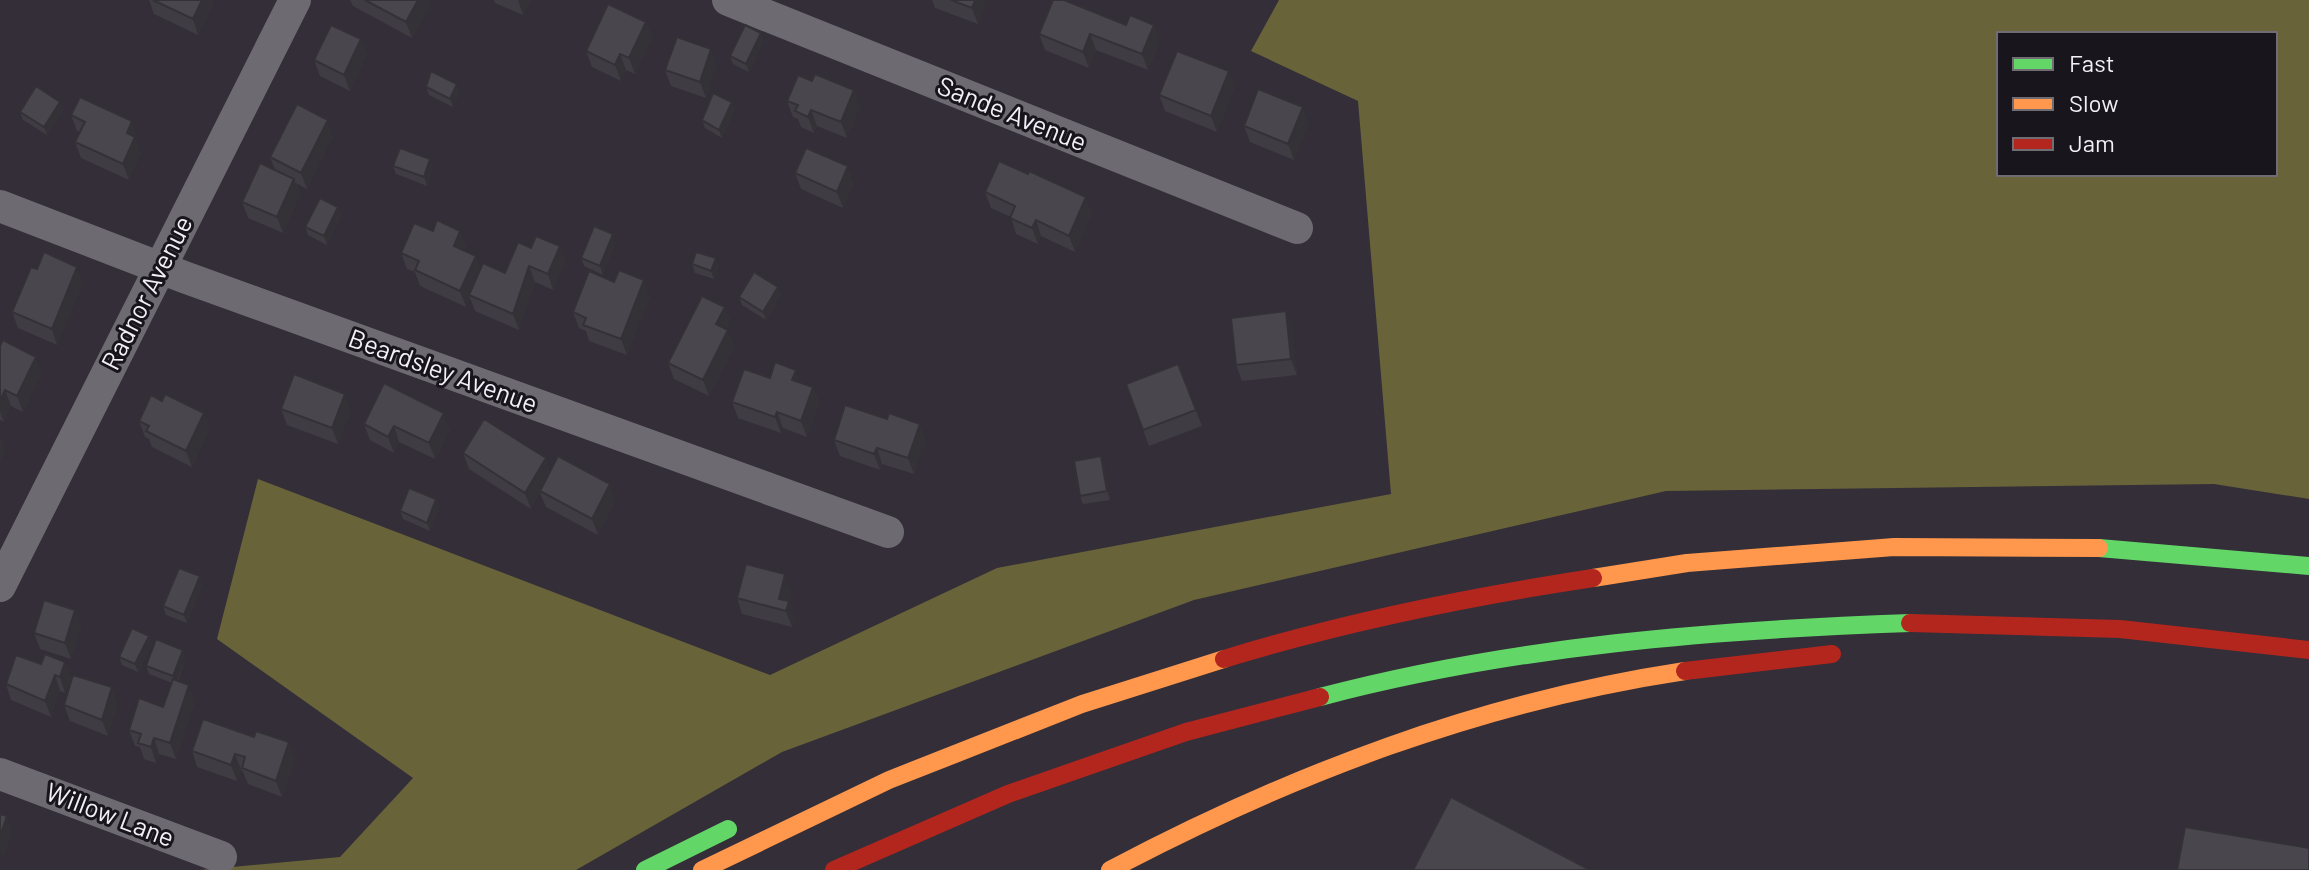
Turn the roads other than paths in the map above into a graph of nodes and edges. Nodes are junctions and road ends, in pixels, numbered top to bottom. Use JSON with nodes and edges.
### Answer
{"nodes":[{"id":1,"x":295,"y":0,"type":"edge"},
{"id":2,"x":728,"y":0,"type":"edge"},
{"id":3,"x":0,"y":206,"type":"edge"},
{"id":4,"x":1297,"y":228,"type":"dead end"},
{"id":5,"x":160,"y":268,"type":"junction"},
{"id":6,"x":888,"y":532,"type":"dead end"},
{"id":7,"x":2309,"y":566,"type":"edge"},
{"id":8,"x":0,"y":586,"type":"edge"},
{"id":9,"x":2265,"y":644,"type":"junction"},
{"id":10,"x":2076,"y":647,"type":"dead end"},
{"id":11,"x":2309,"y":650,"type":"edge"},
{"id":12,"x":1856,"y":652,"type":"dead end"},
{"id":13,"x":967,"y":745,"type":"junction"},
{"id":14,"x":0,"y":774,"type":"edge"},
{"id":15,"x":824,"y":791,"type":"dead end"},
{"id":16,"x":744,"y":822,"type":"dead end"},
{"id":17,"x":221,"y":857,"type":"dead end"},
{"id":18,"x":645,"y":870,"type":"edge"},
{"id":19,"x":702,"y":870,"type":"edge"},
{"id":20,"x":834,"y":870,"type":"edge"},
{"id":21,"x":1110,"y":870,"type":"edge"}],
"edges":[{"from":1,"to":5,"type":"street","name":"Radnor Avenue"},
{"from":2,"to":4,"type":"street","name":"Sande Avenue"},
{"from":3,"to":5,"type":"street","name":"Beardsley Avenue"},
{"from":5,"to":6,"type":"street","name":"Beardsley Avenue"},
{"from":5,"to":8,"type":"street","name":"Radnor Avenue"},
{"from":7,"to":13,"type":"highway"},
{"from":9,"to":10,"type":"highway"},
{"from":9,"to":11,"type":"highway"},
{"from":9,"to":20,"type":"highway"},
{"from":12,"to":21,"type":"highway"},
{"from":13,"to":15,"type":"highway"},
{"from":13,"to":19,"type":"highway"},
{"from":14,"to":17,"type":"street","name":"Willow Lane"},
{"from":16,"to":18,"type":"highway"}]}
